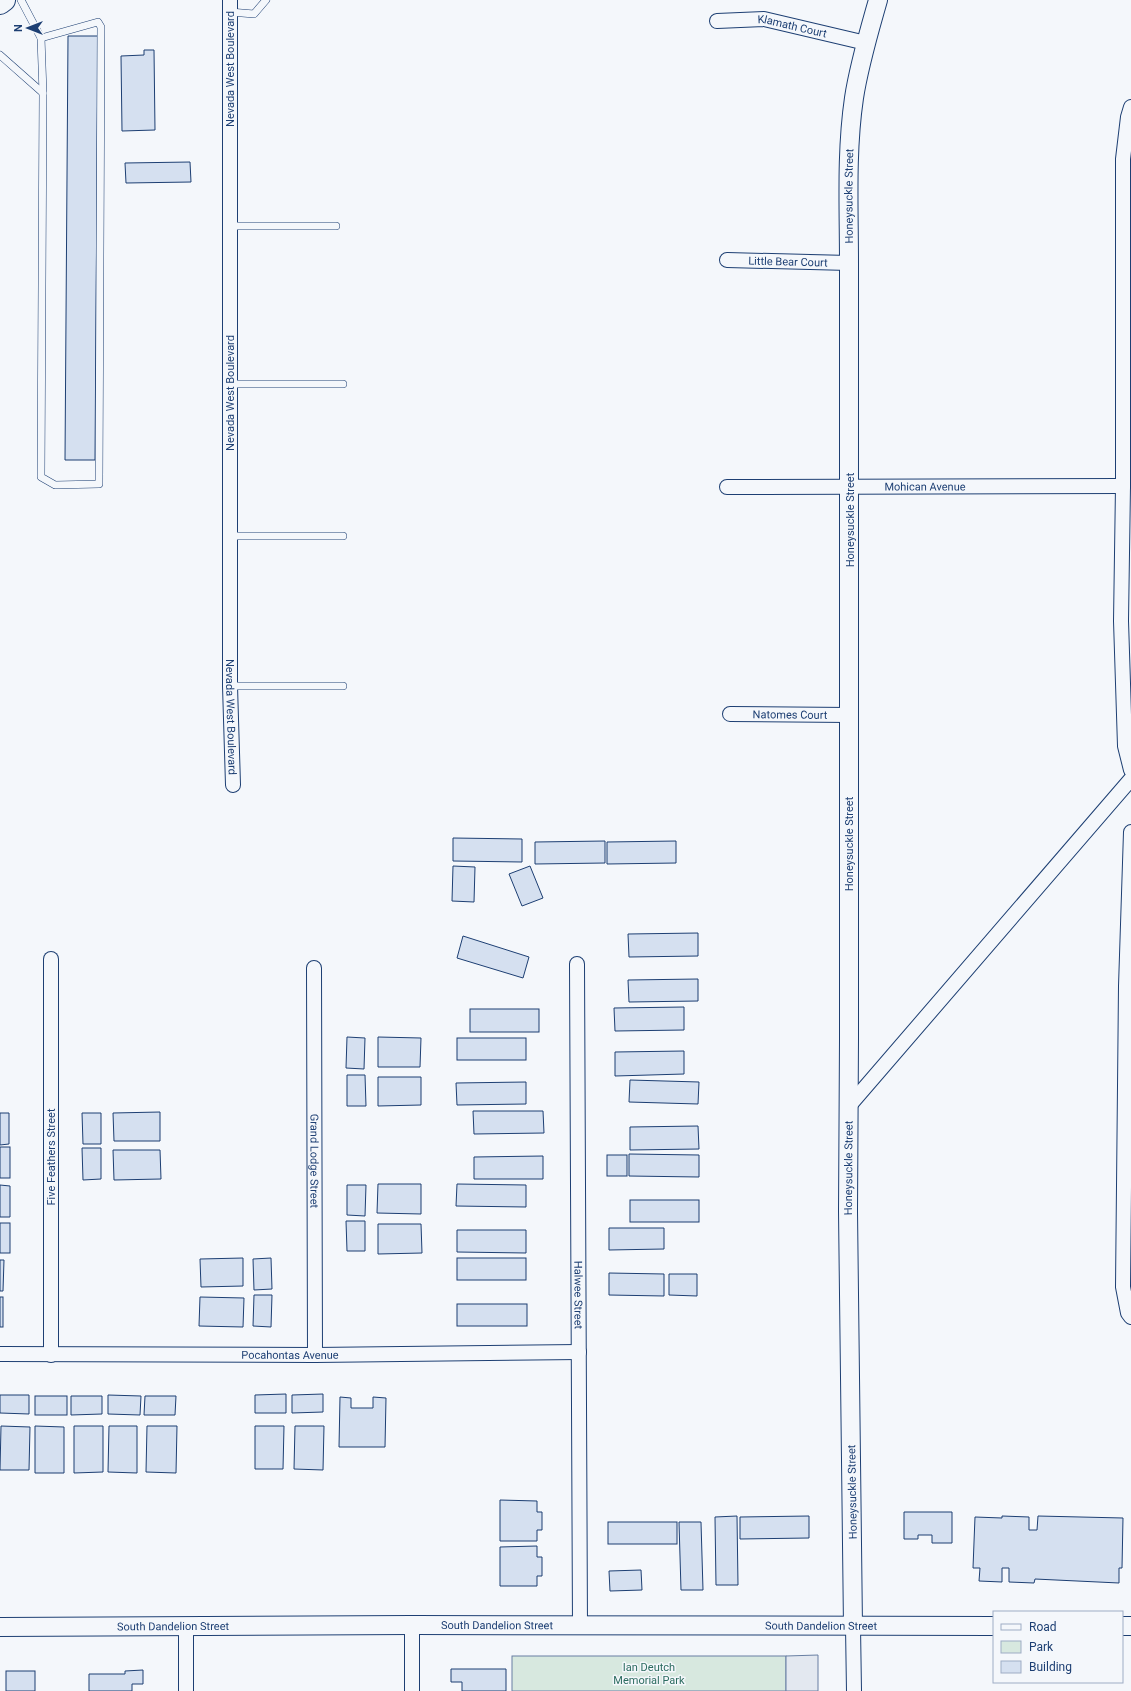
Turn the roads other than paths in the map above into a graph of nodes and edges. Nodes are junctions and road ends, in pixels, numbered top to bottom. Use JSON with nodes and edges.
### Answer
{"nodes":[{"id":1,"x":4,"y":0,"type":"edge"},
{"id":2,"x":21,"y":0,"type":"edge"},
{"id":3,"x":266,"y":0,"type":"edge"},
{"id":4,"x":878,"y":0,"type":"edge"},
{"id":5,"x":0,"y":4,"type":"edge"},
{"id":6,"x":230,"y":6,"type":"edge"},
{"id":7,"x":717,"y":21,"type":"dead end"},
{"id":8,"x":41,"y":38,"type":"junction"},
{"id":9,"x":866,"y":43,"type":"junction"},
{"id":10,"x":0,"y":55,"type":"edge"},
{"id":11,"x":43,"y":93,"type":"junction"},
{"id":12,"x":1131,"y":107,"type":"edge"},
{"id":13,"x":230,"y":226,"type":"junction"},
{"id":14,"x":336,"y":226,"type":"dead end"},
{"id":15,"x":727,"y":260,"type":"dead end"},
{"id":16,"x":849,"y":263,"type":"junction"},
{"id":17,"x":230,"y":384,"type":"junction"},
{"id":18,"x":343,"y":384,"type":"dead end"},
{"id":19,"x":850,"y":486,"type":"junction"},
{"id":20,"x":1123,"y":486,"type":"junction"},
{"id":21,"x":728,"y":487,"type":"dead end"},
{"id":22,"x":230,"y":536,"type":"junction"},
{"id":23,"x":343,"y":536,"type":"dead end"},
{"id":24,"x":230,"y":686,"type":"junction"},
{"id":25,"x":343,"y":686,"type":"dead end"},
{"id":26,"x":730,"y":714,"type":"dead end"},
{"id":27,"x":849,"y":715,"type":"junction"},
{"id":28,"x":1131,"y":770,"type":"edge"},
{"id":29,"x":1131,"y":779,"type":"edge"},
{"id":30,"x":233,"y":785,"type":"dead end"},
{"id":31,"x":1131,"y":832,"type":"edge"},
{"id":32,"x":50,"y":960,"type":"dead end"},
{"id":33,"x":577,"y":964,"type":"dead end"},
{"id":34,"x":314,"y":968,"type":"dead end"},
{"id":35,"x":849,"y":1106,"type":"junction"},
{"id":36,"x":1131,"y":1317,"type":"edge"},
{"id":37,"x":579,"y":1352,"type":"junction"},
{"id":38,"x":0,"y":1354,"type":"edge"},
{"id":39,"x":51,"y":1355,"type":"junction"},
{"id":40,"x":315,"y":1355,"type":"junction"},
{"id":41,"x":412,"y":1625,"type":"junction"},
{"id":42,"x":186,"y":1626,"type":"junction"},
{"id":43,"x":580,"y":1626,"type":"junction"},
{"id":44,"x":993,"y":1626,"type":"edge"},
{"id":45,"x":0,"y":1627,"type":"edge"},
{"id":46,"x":854,"y":1627,"type":"junction"},
{"id":47,"x":186,"y":1691,"type":"edge"},
{"id":48,"x":412,"y":1691,"type":"edge"},
{"id":49,"x":854,"y":1691,"type":"edge"}],
"edges":[{"from":1,"to":5,"type":"highway"},
{"from":2,"to":8,"type":"lane"},
{"from":3,"to":6,"type":"lane"},
{"from":4,"to":9,"type":"street","name":"Honeysuckle Street"},
{"from":6,"to":13,"type":"street","name":"Nevada West Boulevard"},
{"from":7,"to":9,"type":"street","name":"Klamath Court"},
{"from":8,"to":11,"type":"lane"},
{"from":8,"to":11,"type":"lane"},
{"from":9,"to":16,"type":"street","name":"Honeysuckle Street"},
{"from":10,"to":11,"type":"lane"},
{"from":12,"to":20,"type":"street"},
{"from":13,"to":14,"type":"lane"},
{"from":13,"to":17,"type":"street","name":"Nevada West Boulevard"},
{"from":15,"to":16,"type":"street","name":"Little Bear Court"},
{"from":16,"to":19,"type":"street","name":"Honeysuckle Street"},
{"from":17,"to":18,"type":"lane"},
{"from":17,"to":22,"type":"street","name":"Nevada West Boulevard"},
{"from":19,"to":20,"type":"street","name":"Mohican Avenue"},
{"from":19,"to":21,"type":"street","name":"Mohican Avenue"},
{"from":19,"to":27,"type":"street","name":"Honeysuckle Street"},
{"from":20,"to":28,"type":"street"},
{"from":22,"to":23,"type":"lane"},
{"from":22,"to":24,"type":"street","name":"Nevada West Boulevard"},
{"from":24,"to":25,"type":"lane"},
{"from":24,"to":30,"type":"street","name":"Nevada West Boulevard"},
{"from":26,"to":27,"type":"street","name":"Natomes Court"},
{"from":27,"to":35,"type":"street","name":"Honeysuckle Street"},
{"from":29,"to":35,"type":"street"},
{"from":31,"to":36,"type":"street"},
{"from":32,"to":39,"type":"street","name":"Five Feathers Street"},
{"from":33,"to":37,"type":"street","name":"Halwee Street"},
{"from":34,"to":40,"type":"street","name":"Grand Lodge Street"},
{"from":35,"to":46,"type":"street","name":"Honeysuckle Street"},
{"from":37,"to":40,"type":"street","name":"Pocahontas Avenue"},
{"from":37,"to":43,"type":"street","name":"Halwee Street"},
{"from":38,"to":39,"type":"street","name":"Pocahontas Avenue"},
{"from":39,"to":40,"type":"street","name":"Pocahontas Avenue"},
{"from":41,"to":42,"type":"street","name":"South Dandelion Street"},
{"from":41,"to":43,"type":"street","name":"South Dandelion Street"},
{"from":41,"to":48,"type":"street"},
{"from":42,"to":45,"type":"street","name":"South Dandelion Street"},
{"from":42,"to":47,"type":"street"},
{"from":43,"to":46,"type":"street","name":"South Dandelion Street"},
{"from":44,"to":46,"type":"street","name":"South Dandelion Street"},
{"from":46,"to":49,"type":"street","name":"Honeysuckle Street"}]}
